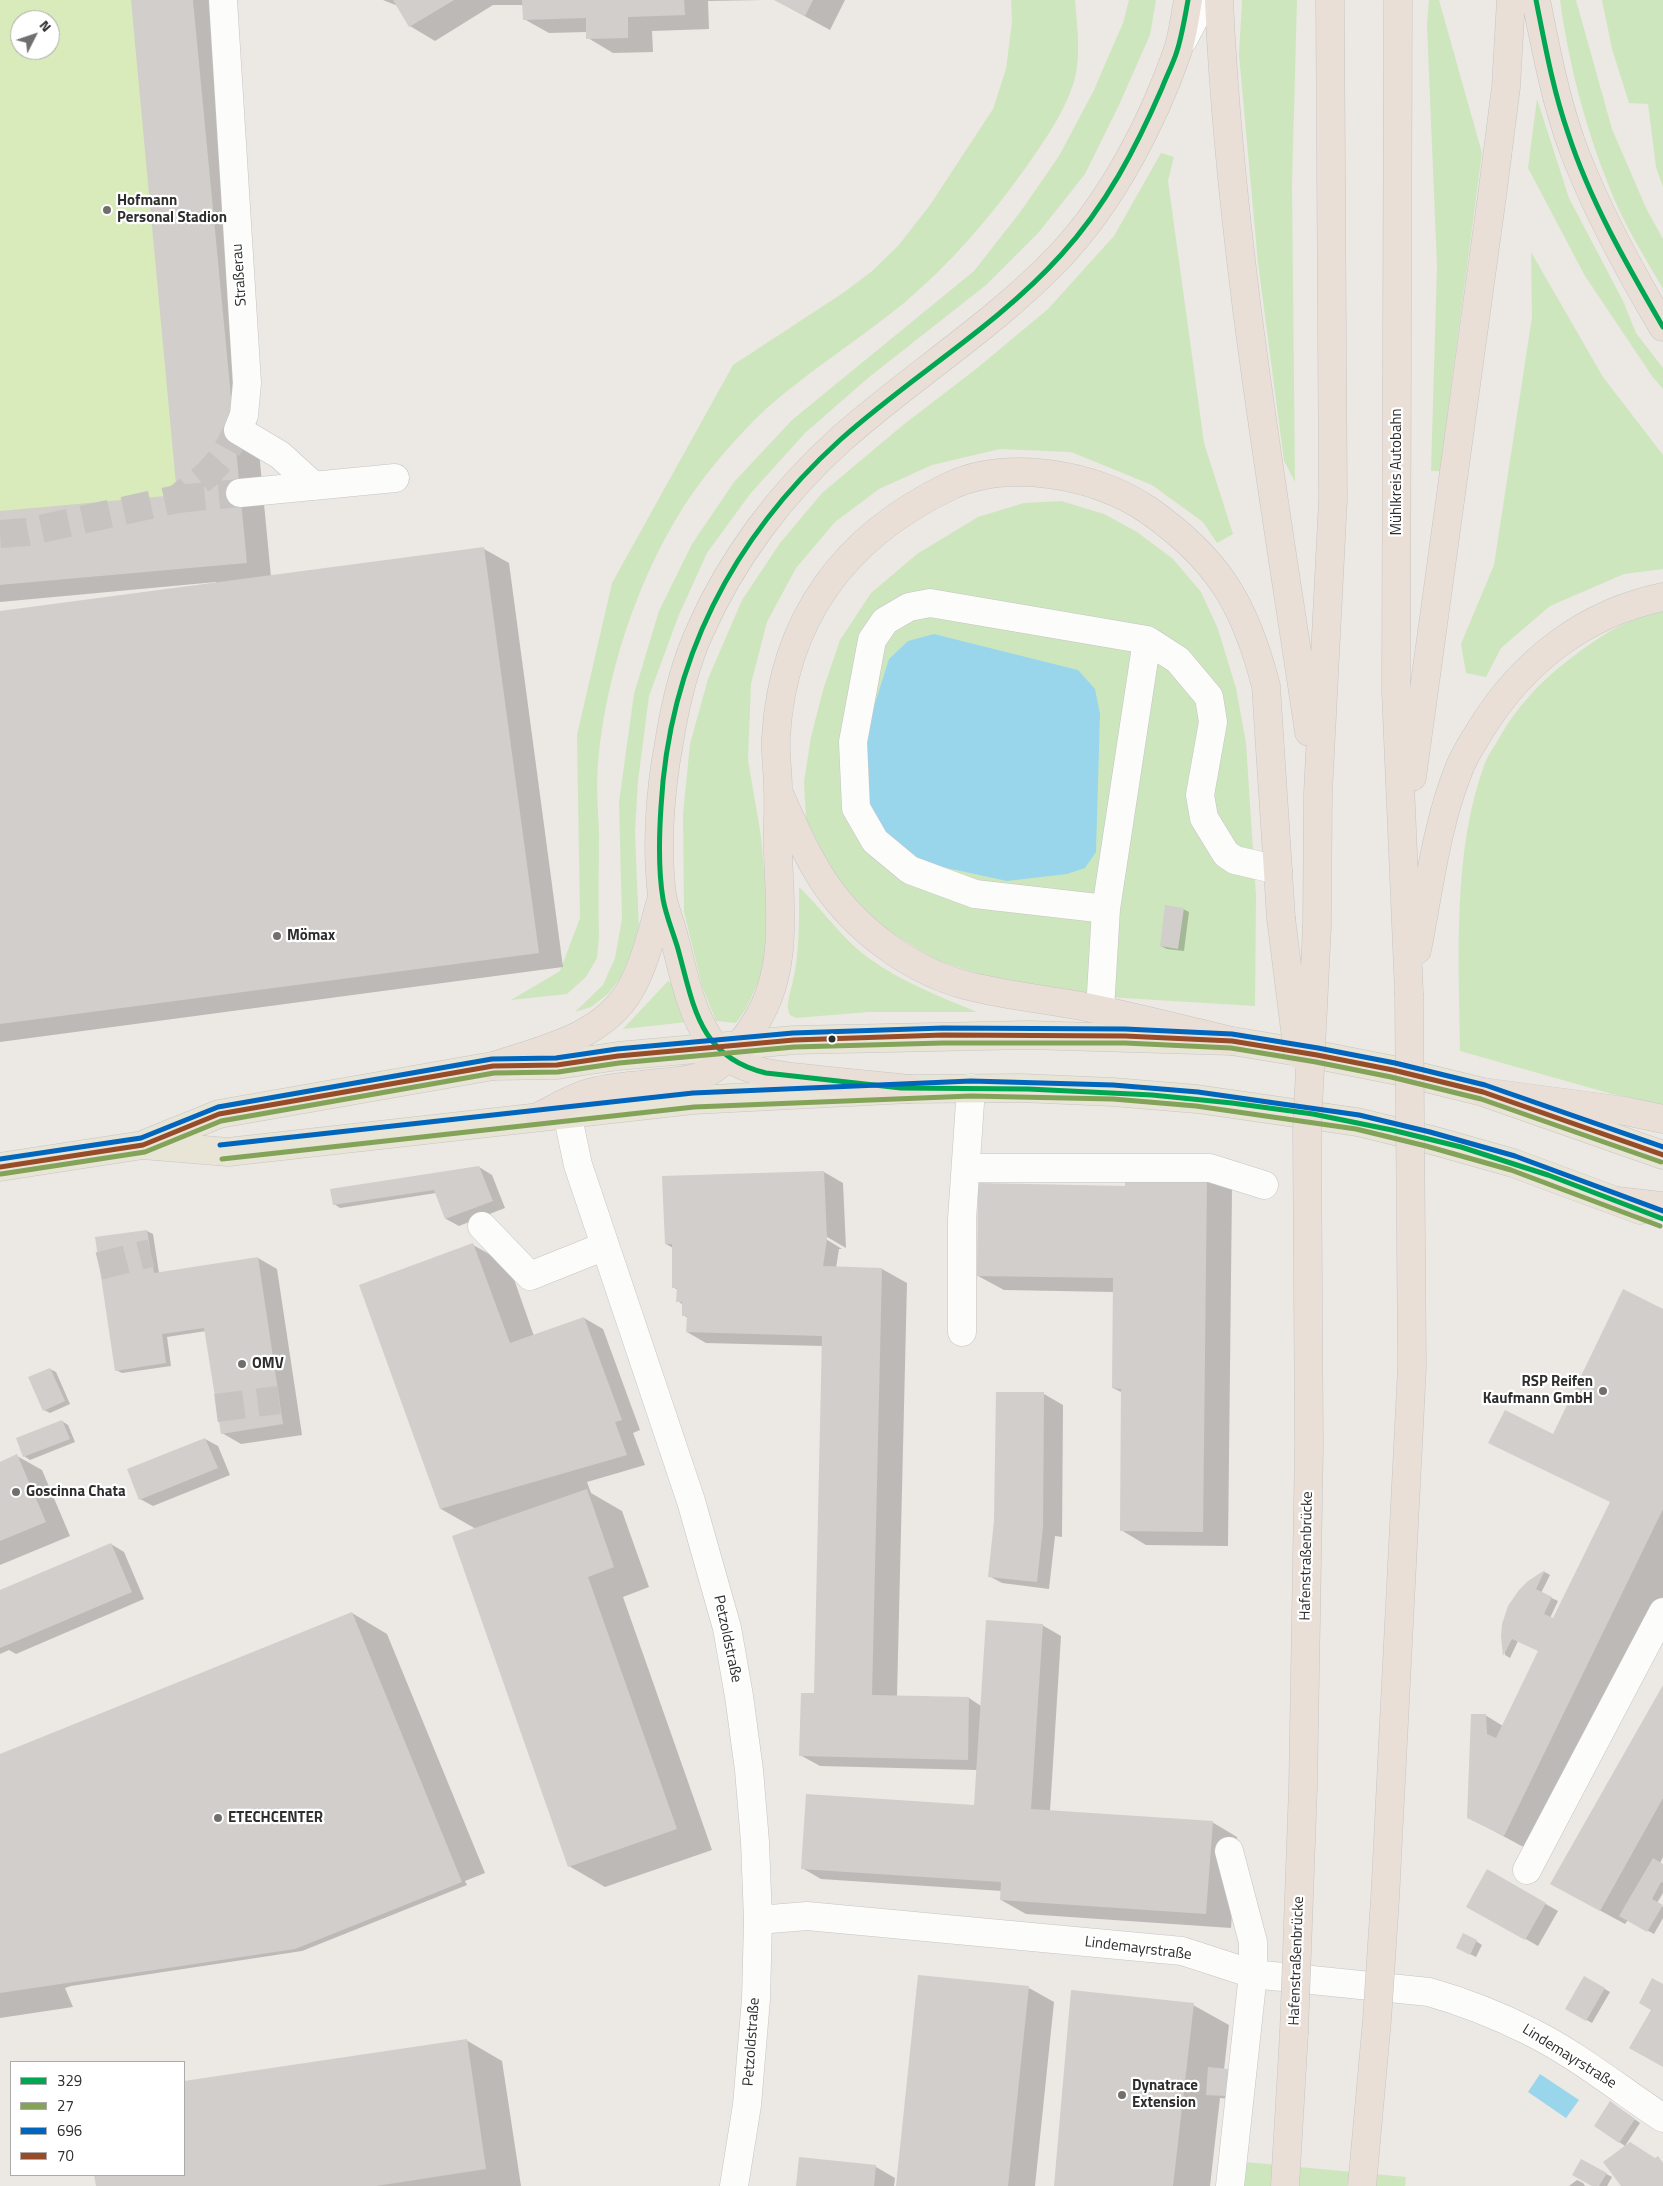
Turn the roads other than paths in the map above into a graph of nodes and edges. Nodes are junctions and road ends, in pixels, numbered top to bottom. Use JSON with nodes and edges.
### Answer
{"nodes":[{"id":1,"x":223,"y":0,"type":"edge"},
{"id":2,"x":1188,"y":0,"type":"edge"},
{"id":3,"x":1204,"y":0,"type":"edge"},
{"id":4,"x":1219,"y":0,"type":"edge"},
{"id":5,"x":1330,"y":0,"type":"edge"},
{"id":6,"x":1398,"y":0,"type":"edge"},
{"id":7,"x":1511,"y":0,"type":"edge"},
{"id":8,"x":1521,"y":0,"type":"edge"},
{"id":9,"x":1536,"y":0,"type":"edge"},
{"id":10,"x":1179,"y":48,"type":"junction"},
{"id":11,"x":1552,"y":72,"type":"junction"},
{"id":12,"x":1663,"y":327,"type":"edge"},
{"id":13,"x":395,"y":478,"type":"dead end"},
{"id":14,"x":314,"y":486,"type":"junction"},
{"id":15,"x":240,"y":493,"type":"tunnel mouth"},
{"id":16,"x":1663,"y":597,"type":"edge"},
{"id":17,"x":1147,"y":640,"type":"junction"},
{"id":18,"x":778,"y":793,"type":"junction"},
{"id":19,"x":1318,"y":793,"type":"junction"},
{"id":20,"x":1402,"y":843,"type":"junction"},
{"id":21,"x":1278,"y":870,"type":"junction"},
{"id":22,"x":662,"y":897,"type":"junction"},
{"id":23,"x":1106,"y":909,"type":"junction"},
{"id":24,"x":1412,"y":946,"type":"junction"},
{"id":25,"x":1100,"y":1010,"type":"junction"},
{"id":26,"x":1232,"y":1041,"type":"junction"},
{"id":27,"x":727,"y":1050,"type":"junction"},
{"id":28,"x":493,"y":1066,"type":"junction"},
{"id":29,"x":971,"y":1088,"type":"junction"},
{"id":30,"x":909,"y":1089,"type":"junction"},
{"id":31,"x":1483,"y":1092,"type":"junction"},
{"id":32,"x":567,"y":1113,"type":"junction"},
{"id":33,"x":540,"y":1116,"type":"junction"},
{"id":34,"x":1663,"y":1119,"type":"edge"},
{"id":35,"x":1307,"y":1130,"type":"junction"},
{"id":36,"x":143,"y":1145,"type":"junction"},
{"id":37,"x":1663,"y":1155,"type":"edge"},
{"id":38,"x":0,"y":1167,"type":"edge"},
{"id":39,"x":966,"y":1168,"type":"junction"},
{"id":40,"x":1264,"y":1184,"type":"dead end"},
{"id":41,"x":1617,"y":1201,"type":"junction"},
{"id":42,"x":1663,"y":1206,"type":"edge"},
{"id":43,"x":1663,"y":1219,"type":"edge"},
{"id":44,"x":482,"y":1226,"type":"dead end"},
{"id":45,"x":605,"y":1246,"type":"junction"},
{"id":46,"x":962,"y":1332,"type":"dead end"},
{"id":47,"x":1663,"y":1612,"type":"edge"},
{"id":48,"x":1229,"y":1851,"type":"dead end"},
{"id":49,"x":1527,"y":1870,"type":"dead end"},
{"id":50,"x":758,"y":1920,"type":"junction"},
{"id":51,"x":1253,"y":1974,"type":"junction"},
{"id":52,"x":1663,"y":2118,"type":"edge"},
{"id":53,"x":734,"y":2186,"type":"edge"},
{"id":54,"x":1230,"y":2186,"type":"edge"},
{"id":55,"x":1285,"y":2186,"type":"edge"},
{"id":56,"x":1362,"y":2186,"type":"edge"}],
"edges":[{"from":1,"to":14,"type":"street","name":"Straßerau"},
{"from":2,"to":10,"type":"highway"},
{"from":3,"to":10,"type":"street"},
{"from":4,"to":19,"type":"highway"},
{"from":5,"to":19,"type":"highway"},
{"from":6,"to":20,"type":"highway","name":"Mühlkreis Autobahn"},
{"from":7,"to":20,"type":"highway"},
{"from":8,"to":11,"type":"street"},
{"from":9,"to":11,"type":"highway"},
{"from":10,"to":22,"type":"highway"},
{"from":11,"to":12,"type":"highway"},
{"from":13,"to":14,"type":"street"},
{"from":14,"to":15,"type":"street"},
{"from":16,"to":24,"type":"highway"},
{"from":17,"to":21,"type":"street"},
{"from":17,"to":23,"type":"street"},
{"from":17,"to":23,"type":"street"},
{"from":18,"to":21,"type":"highway"},
{"from":18,"to":25,"type":"highway"},
{"from":18,"to":27,"type":"highway"},
{"from":19,"to":35,"type":"highway","name":"Hafenstraßenbrücke","bridge":true},
{"from":20,"to":24,"type":"highway","name":"Mühlkreis Autobahn"},
{"from":21,"to":35,"type":"highway","bridge":true},
{"from":22,"to":27,"type":"highway"},
{"from":22,"to":28,"type":"highway"},
{"from":23,"to":25,"type":"street"},
{"from":24,"to":56,"type":"highway","bridge":true},
{"from":25,"to":26,"type":"highway"},
{"from":26,"to":27,"type":"main road"},
{"from":26,"to":31,"type":"main road"},
{"from":27,"to":28,"type":"main road"},
{"from":27,"to":30,"type":"highway"},
{"from":27,"to":33,"type":"highway"},
{"from":28,"to":36,"type":"main road"},
{"from":29,"to":30,"type":"main road"},
{"from":29,"to":39,"type":"street"},
{"from":29,"to":41,"type":"main road"},
{"from":30,"to":32,"type":"main road"},
{"from":31,"to":34,"type":"highway"},
{"from":31,"to":37,"type":"main road"},
{"from":32,"to":33,"type":"main road"},
{"from":32,"to":45,"type":"street","name":"Petzoldstraße"},
{"from":33,"to":36,"type":"main road"},
{"from":35,"to":55,"type":"highway","name":"Hafenstraßenbrücke","bridge":true},
{"from":36,"to":38,"type":"main road"},
{"from":39,"to":40,"type":"street"},
{"from":39,"to":46,"type":"street"},
{"from":41,"to":42,"type":"highway"},
{"from":41,"to":43,"type":"main road"},
{"from":44,"to":45,"type":"street"},
{"from":45,"to":50,"type":"street","name":"Petzoldstraße"},
{"from":47,"to":49,"type":"street"},
{"from":48,"to":51,"type":"street"},
{"from":50,"to":51,"type":"street","name":"Lindemayrstraße"},
{"from":50,"to":53,"type":"street","name":"Petzoldstraße"},
{"from":51,"to":52,"type":"street","name":"Lindemayrstraße"},
{"from":51,"to":54,"type":"street"}]}
